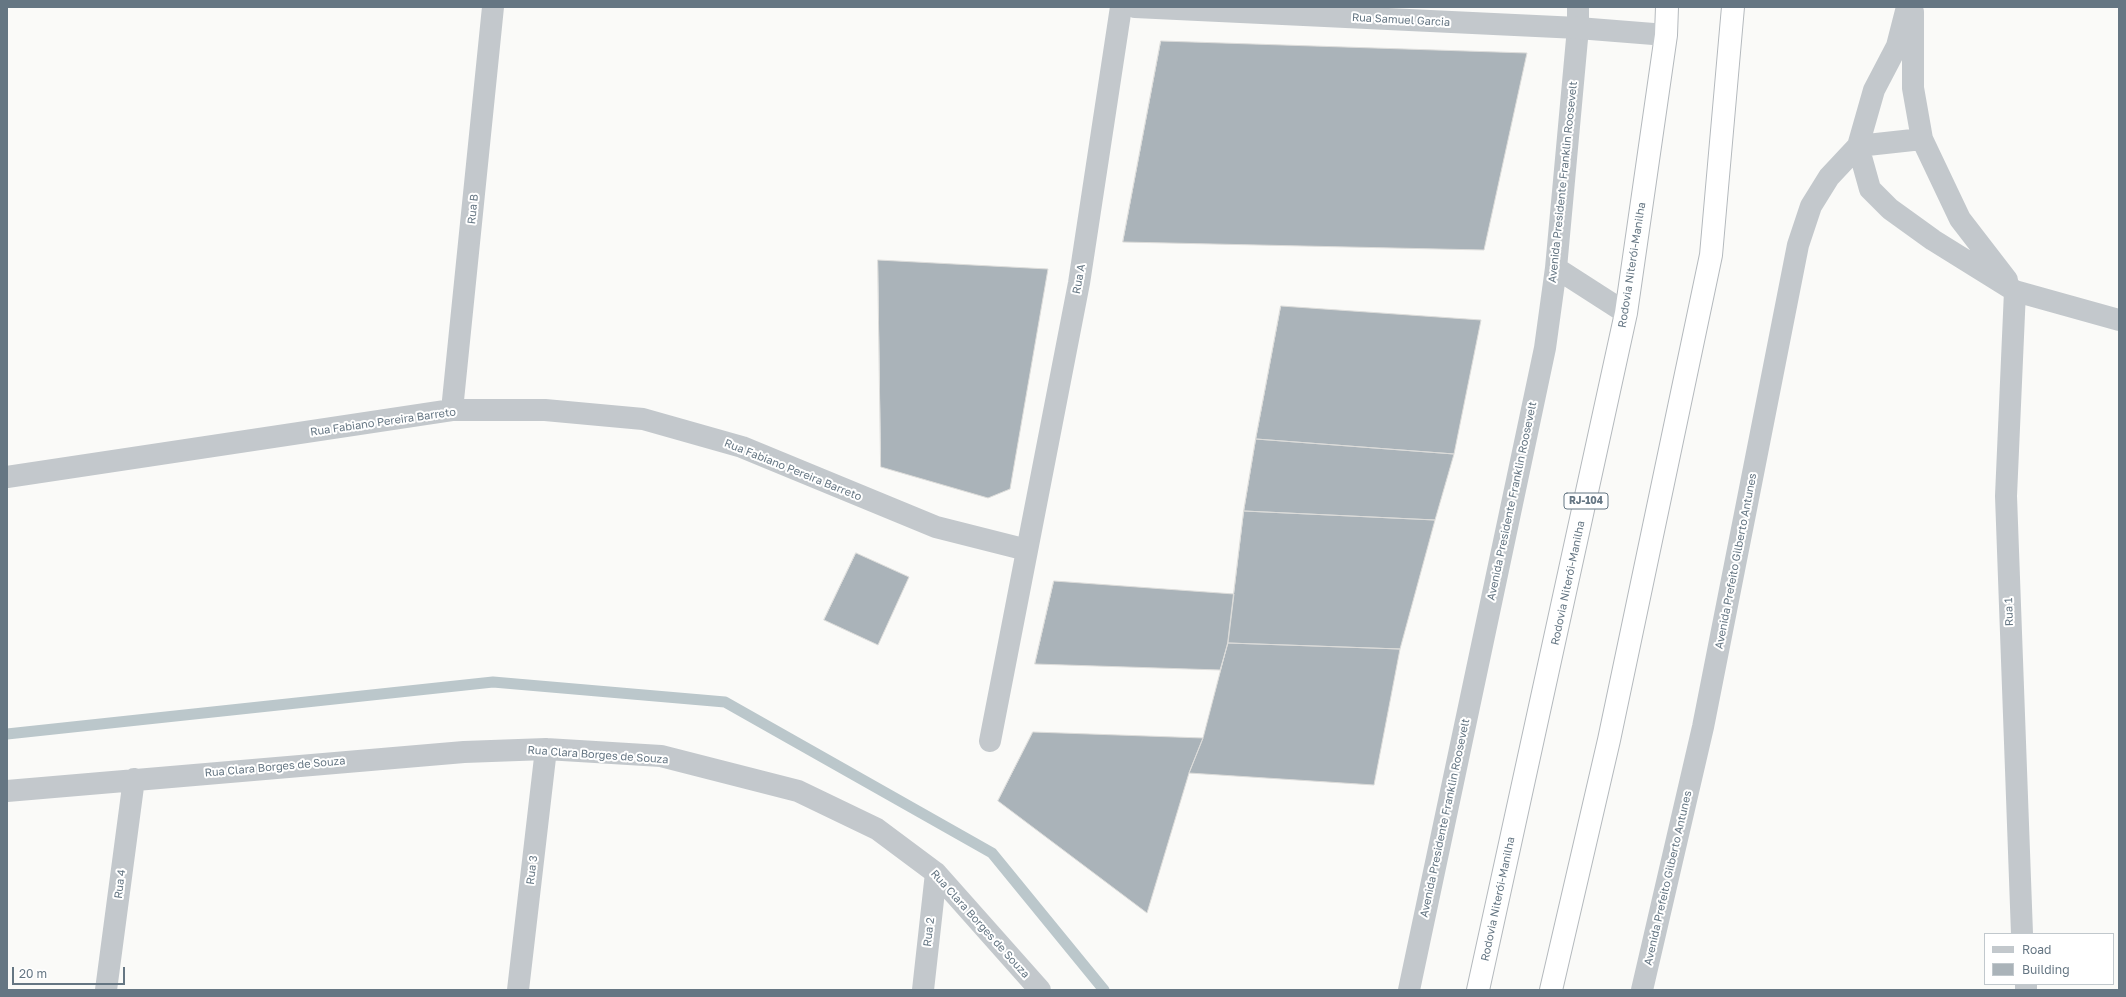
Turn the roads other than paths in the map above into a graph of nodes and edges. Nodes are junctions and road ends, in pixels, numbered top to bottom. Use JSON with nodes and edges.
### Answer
{"nodes":[{"id":1,"x":493,"y":7,"type":"edge"},
{"id":2,"x":1121,"y":7,"type":"edge"},
{"id":3,"x":1135,"y":7,"type":"edge"},
{"id":4,"x":1578,"y":7,"type":"edge"},
{"id":5,"x":1667,"y":7,"type":"edge"},
{"id":6,"x":1733,"y":7,"type":"edge"},
{"id":7,"x":1907,"y":7,"type":"edge"},
{"id":8,"x":1913,"y":7,"type":"edge"},
{"id":9,"x":1578,"y":28,"type":"junction"},
{"id":10,"x":1666,"y":35,"type":"junction"},
{"id":11,"x":1922,"y":139,"type":"junction"},
{"id":12,"x":1858,"y":146,"type":"junction"},
{"id":13,"x":1556,"y":268,"type":"junction"},
{"id":14,"x":2015,"y":291,"type":"junction"},
{"id":15,"x":1626,"y":313,"type":"junction"},
{"id":16,"x":2119,"y":320,"type":"edge"},
{"id":17,"x":452,"y":410,"type":"junction"},
{"id":18,"x":7,"y":477,"type":"edge"},
{"id":19,"x":1027,"y":550,"type":"junction"},
{"id":20,"x":990,"y":741,"type":"dead end"},
{"id":21,"x":546,"y":749,"type":"junction"},
{"id":22,"x":134,"y":779,"type":"junction"},
{"id":23,"x":7,"y":791,"type":"edge"},
{"id":24,"x":936,"y":873,"type":"junction"},
{"id":25,"x":2022,"y":933,"type":"edge"},
{"id":26,"x":106,"y":990,"type":"edge"},
{"id":27,"x":518,"y":990,"type":"edge"},
{"id":28,"x":923,"y":990,"type":"edge"},
{"id":29,"x":1040,"y":990,"type":"edge"},
{"id":30,"x":1409,"y":990,"type":"edge"},
{"id":31,"x":1478,"y":990,"type":"edge"},
{"id":32,"x":1551,"y":990,"type":"edge"},
{"id":33,"x":1642,"y":990,"type":"edge"}],
"edges":[{"from":1,"to":17,"type":"street","name":"Rua B"},
{"from":2,"to":19,"type":"street","name":"Rua A"},
{"from":3,"to":9,"type":"street","name":"Rua Samuel Garcia"},
{"from":4,"to":9,"type":"street","name":"Avenida Presidente Franklin Roosevelt"},
{"from":5,"to":10,"type":"highway","name":"Rodovia Niterói-Manilha","number":"RJ-104"},
{"from":6,"to":32,"type":"highway"},
{"from":7,"to":12,"type":"street","name":"Avenida Prefeito Gilberto Antunes"},
{"from":8,"to":11,"type":"street"},
{"from":9,"to":10,"type":"street","name":"Rua Samuel Garcia"},
{"from":9,"to":13,"type":"street","name":"Avenida Presidente Franklin Roosevelt"},
{"from":10,"to":15,"type":"highway","name":"Rodovia Niterói-Manilha","number":"RJ-104"},
{"from":11,"to":12,"type":"street"},
{"from":11,"to":14,"type":"street"},
{"from":12,"to":14,"type":"street"},
{"from":12,"to":33,"type":"street","name":"Avenida Prefeito Gilberto Antunes"},
{"from":13,"to":15,"type":"street"},
{"from":13,"to":30,"type":"street","name":"Avenida Presidente Franklin Roosevelt"},
{"from":14,"to":16,"type":"street"},
{"from":14,"to":25,"type":"street","name":"Rua 1"},
{"from":15,"to":31,"type":"highway","name":"Rodovia Niterói-Manilha","number":"RJ-104"},
{"from":17,"to":18,"type":"street","name":"Rua Fabiano Pereira Barreto"},
{"from":17,"to":19,"type":"street","name":"Rua Fabiano Pereira Barreto"},
{"from":19,"to":20,"type":"street","name":"Rua A"},
{"from":21,"to":22,"type":"street","name":"Rua Clara Borges de Souza"},
{"from":21,"to":24,"type":"street","name":"Rua Clara Borges de Souza"},
{"from":21,"to":27,"type":"street","name":"Rua 3"},
{"from":22,"to":23,"type":"street","name":"Rua Clara Borges de Souza"},
{"from":22,"to":26,"type":"street","name":"Rua 4"},
{"from":24,"to":28,"type":"street","name":"Rua 2"},
{"from":24,"to":29,"type":"street","name":"Rua Clara Borges de Souza"}]}
